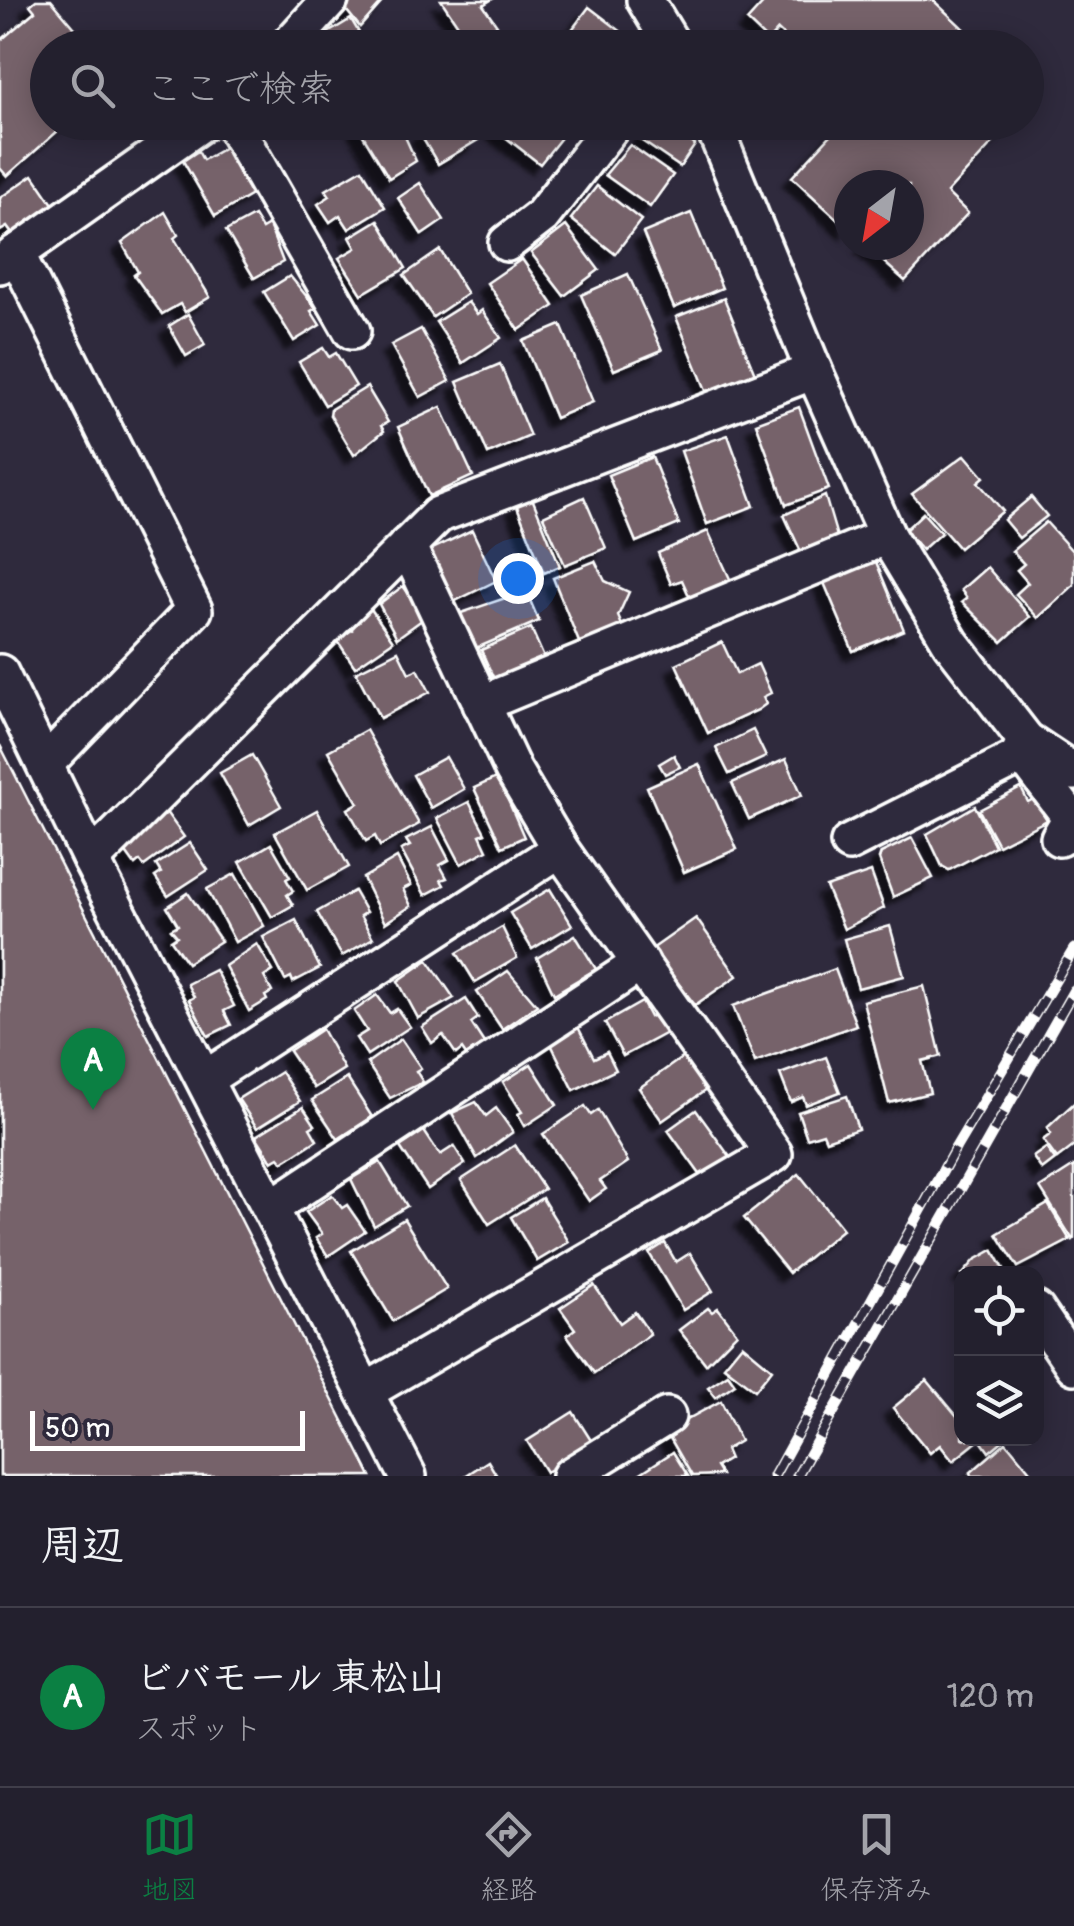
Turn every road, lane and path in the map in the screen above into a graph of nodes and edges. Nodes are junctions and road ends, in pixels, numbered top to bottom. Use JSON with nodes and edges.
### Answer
{"nodes":[{"id":1,"x":330,"y":0,"type":"edge"},
{"id":2,"x":658,"y":4,"type":"edge"},
{"id":3,"x":302,"y":30,"type":"edge"},
{"id":4,"x":668,"y":30,"type":"edge"},
{"id":5,"x":177,"y":140,"type":"edge"},
{"id":6,"x":242,"y":140,"type":"edge"},
{"id":7,"x":601,"y":140,"type":"edge"},
{"id":8,"x":719,"y":140,"type":"edge"},
{"id":9,"x":506,"y":243,"type":"dead end"},
{"id":10,"x":8,"y":259,"type":"edge"},
{"id":11,"x":352,"y":330,"type":"dead end"},
{"id":12,"x":814,"y":372,"type":"junction"},
{"id":13,"x":887,"y":536,"type":"junction"},
{"id":14,"x":407,"y":545,"type":"junction"},
{"id":15,"x":0,"y":673,"type":"edge"},
{"id":16,"x":482,"y":704,"type":"junction"},
{"id":17,"x":1024,"y":746,"type":"junction"},
{"id":18,"x":45,"y":764,"type":"junction"},
{"id":19,"x":1074,"y":772,"type":"edge"},
{"id":20,"x":1058,"y":838,"type":"dead end"},
{"id":21,"x":849,"y":843,"type":"dead end"},
{"id":22,"x":560,"y":849,"type":"junction"},
{"id":23,"x":91,"y":860,"type":"junction"},
{"id":24,"x":642,"y":963,"type":"junction"},
{"id":25,"x":205,"y":1079,"type":"junction"},
{"id":26,"x":270,"y":1208,"type":"junction"},
{"id":27,"x":1044,"y":1322,"type":"edge"},
{"id":28,"x":1074,"y":1366,"type":"edge"},
{"id":29,"x":365,"y":1392,"type":"junction"},
{"id":30,"x":667,"y":1416,"type":"dead end"},
{"id":31,"x":408,"y":1476,"type":"edge"},
{"id":32,"x":570,"y":1476,"type":"edge"}],
"edges":[{"from":1,"to":3,"type":"street"},
{"from":2,"to":4,"type":"street"},
{"from":5,"to":10,"type":"street"},
{"from":6,"to":11,"type":"street"},
{"from":7,"to":9,"type":"street"},
{"from":8,"to":12,"type":"street"},
{"from":10,"to":18,"type":"street"},
{"from":12,"to":13,"type":"street"},
{"from":12,"to":14,"type":"street"},
{"from":13,"to":16,"type":"street"},
{"from":13,"to":17,"type":"street"},
{"from":14,"to":16,"type":"street"},
{"from":14,"to":23,"type":"street"},
{"from":15,"to":18,"type":"street"},
{"from":16,"to":22,"type":"street"},
{"from":17,"to":19,"type":"street"},
{"from":17,"to":20,"type":"street"},
{"from":17,"to":21,"type":"street"},
{"from":18,"to":23,"type":"street"},
{"from":22,"to":24,"type":"street"},
{"from":22,"to":25,"type":"street"},
{"from":23,"to":25,"type":"street"},
{"from":24,"to":26,"type":"street"},
{"from":24,"to":29,"type":"street"},
{"from":25,"to":26,"type":"street"},
{"from":26,"to":29,"type":"street"},
{"from":27,"to":28,"type":"street"},
{"from":29,"to":31,"type":"street"},
{"from":30,"to":32,"type":"street"}]}
